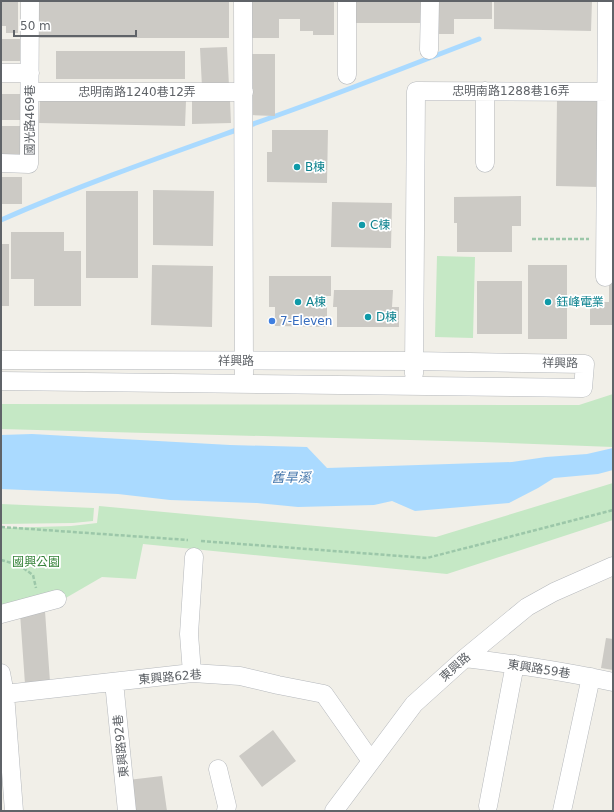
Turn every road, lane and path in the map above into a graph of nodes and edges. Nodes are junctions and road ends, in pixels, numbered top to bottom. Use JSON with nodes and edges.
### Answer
{"nodes":[{"id":1,"x":30,"y":1,"type":"edge"},
{"id":2,"x":243,"y":1,"type":"edge"},
{"id":3,"x":347,"y":1,"type":"edge"},
{"id":4,"x":430,"y":1,"type":"edge"},
{"id":5,"x":607,"y":1,"type":"edge"},
{"id":6,"x":429,"y":50,"type":"dead end"},
{"id":7,"x":1,"y":73,"type":"edge"},
{"id":8,"x":30,"y":73,"type":"junction"},
{"id":9,"x":347,"y":75,"type":"dead end"},
{"id":10,"x":486,"y":91,"type":"junction"},
{"id":11,"x":30,"y":92,"type":"junction"},
{"id":12,"x":244,"y":92,"type":"junction"},
{"id":13,"x":609,"y":92,"type":"edge"},
{"id":14,"x":1,"y":163,"type":"edge"},
{"id":15,"x":485,"y":163,"type":"dead end"},
{"id":16,"x":532,"y":239,"type":"dead end"},
{"id":17,"x":605,"y":240,"type":"junction"},
{"id":18,"x":605,"y":276,"type":"dead end"},
{"id":19,"x":1,"y":360,"type":"edge"},
{"id":20,"x":244,"y":361,"type":"junction"},
{"id":21,"x":414,"y":361,"type":"junction"},
{"id":22,"x":1,"y":381,"type":"edge"},
{"id":23,"x":244,"y":384,"type":"junction"},
{"id":24,"x":414,"y":386,"type":"junction"},
{"id":25,"x":613,"y":510,"type":"edge"},
{"id":26,"x":1,"y":527,"type":"edge"},
{"id":27,"x":194,"y":546,"type":"junction"},
{"id":28,"x":1,"y":560,"type":"edge"},
{"id":29,"x":613,"y":566,"type":"edge"},
{"id":30,"x":57,"y":599,"type":"dead end"},
{"id":31,"x":36,"y":604,"type":"junction"},
{"id":32,"x":1,"y":614,"type":"edge"},
{"id":33,"x":465,"y":658,"type":"junction"},
{"id":34,"x":515,"y":664,"type":"junction"},
{"id":35,"x":1,"y":673,"type":"edge"},
{"id":36,"x":192,"y":673,"type":"junction"},
{"id":37,"x":591,"y":677,"type":"junction"},
{"id":38,"x":114,"y":682,"type":"junction"},
{"id":39,"x":613,"y":682,"type":"edge"},
{"id":40,"x":5,"y":694,"type":"junction"},
{"id":41,"x":371,"y":761,"type":"junction"},
{"id":42,"x":218,"y":769,"type":"dead end"},
{"id":43,"x":488,"y":806,"type":"dead end"},
{"id":44,"x":14,"y":811,"type":"edge"},
{"id":45,"x":127,"y":811,"type":"edge"},
{"id":46,"x":226,"y":811,"type":"edge"},
{"id":47,"x":334,"y":811,"type":"edge"},
{"id":48,"x":562,"y":811,"type":"edge"}],
"edges":[{"from":1,"to":8,"type":"street","name":"國光路469巷"},
{"from":2,"to":12,"type":"street"},
{"from":3,"to":9,"type":"street"},
{"from":4,"to":6,"type":"street"},
{"from":5,"to":13,"type":"street"},
{"from":7,"to":8,"type":"street"},
{"from":8,"to":11,"type":"street","name":"國光路469巷"},
{"from":10,"to":13,"type":"street","name":"忠明南路1288巷16弄"},
{"from":10,"to":15,"type":"street"},
{"from":10,"to":21,"type":"street","name":"忠明南路1288巷16弄"},
{"from":11,"to":12,"type":"street","name":"忠明南路1240巷12弄"},
{"from":11,"to":14,"type":"street","name":"國光路469巷"},
{"from":12,"to":20,"type":"street"},
{"from":13,"to":17,"type":"street"},
{"from":16,"to":17,"type":"path"},
{"from":17,"to":18,"type":"street"},
{"from":19,"to":20,"type":"street","name":"祥興路"},
{"from":20,"to":21,"type":"street","name":"祥興路"},
{"from":20,"to":23,"type":"street"},
{"from":21,"to":24,"type":"street"},
{"from":21,"to":24,"type":"street","name":"祥興路"},
{"from":22,"to":23,"type":"street","name":"祥興路"},
{"from":23,"to":24,"type":"street","name":"祥興路"},
{"from":25,"to":27,"type":"path"},
{"from":26,"to":27,"type":"path"},
{"from":27,"to":36,"type":"street"},
{"from":28,"to":31,"type":"path"},
{"from":29,"to":33,"type":"street","name":"東興路"},
{"from":30,"to":31,"type":"street"},
{"from":31,"to":32,"type":"street"},
{"from":33,"to":34,"type":"street","name":"東興路59巷"},
{"from":33,"to":41,"type":"street","name":"東興路"},
{"from":34,"to":37,"type":"street","name":"東興路59巷"},
{"from":34,"to":43,"type":"street"},
{"from":35,"to":40,"type":"street"},
{"from":36,"to":38,"type":"street","name":"東興路62巷"},
{"from":36,"to":41,"type":"street","name":"東興路62巷"},
{"from":37,"to":39,"type":"street","name":"東興路59巷"},
{"from":37,"to":48,"type":"street"},
{"from":38,"to":40,"type":"street","name":"東興路62巷"},
{"from":38,"to":45,"type":"street","name":"東興路92巷"},
{"from":40,"to":44,"type":"street"},
{"from":41,"to":47,"type":"street","name":"東興路"},
{"from":42,"to":46,"type":"street"}]}
